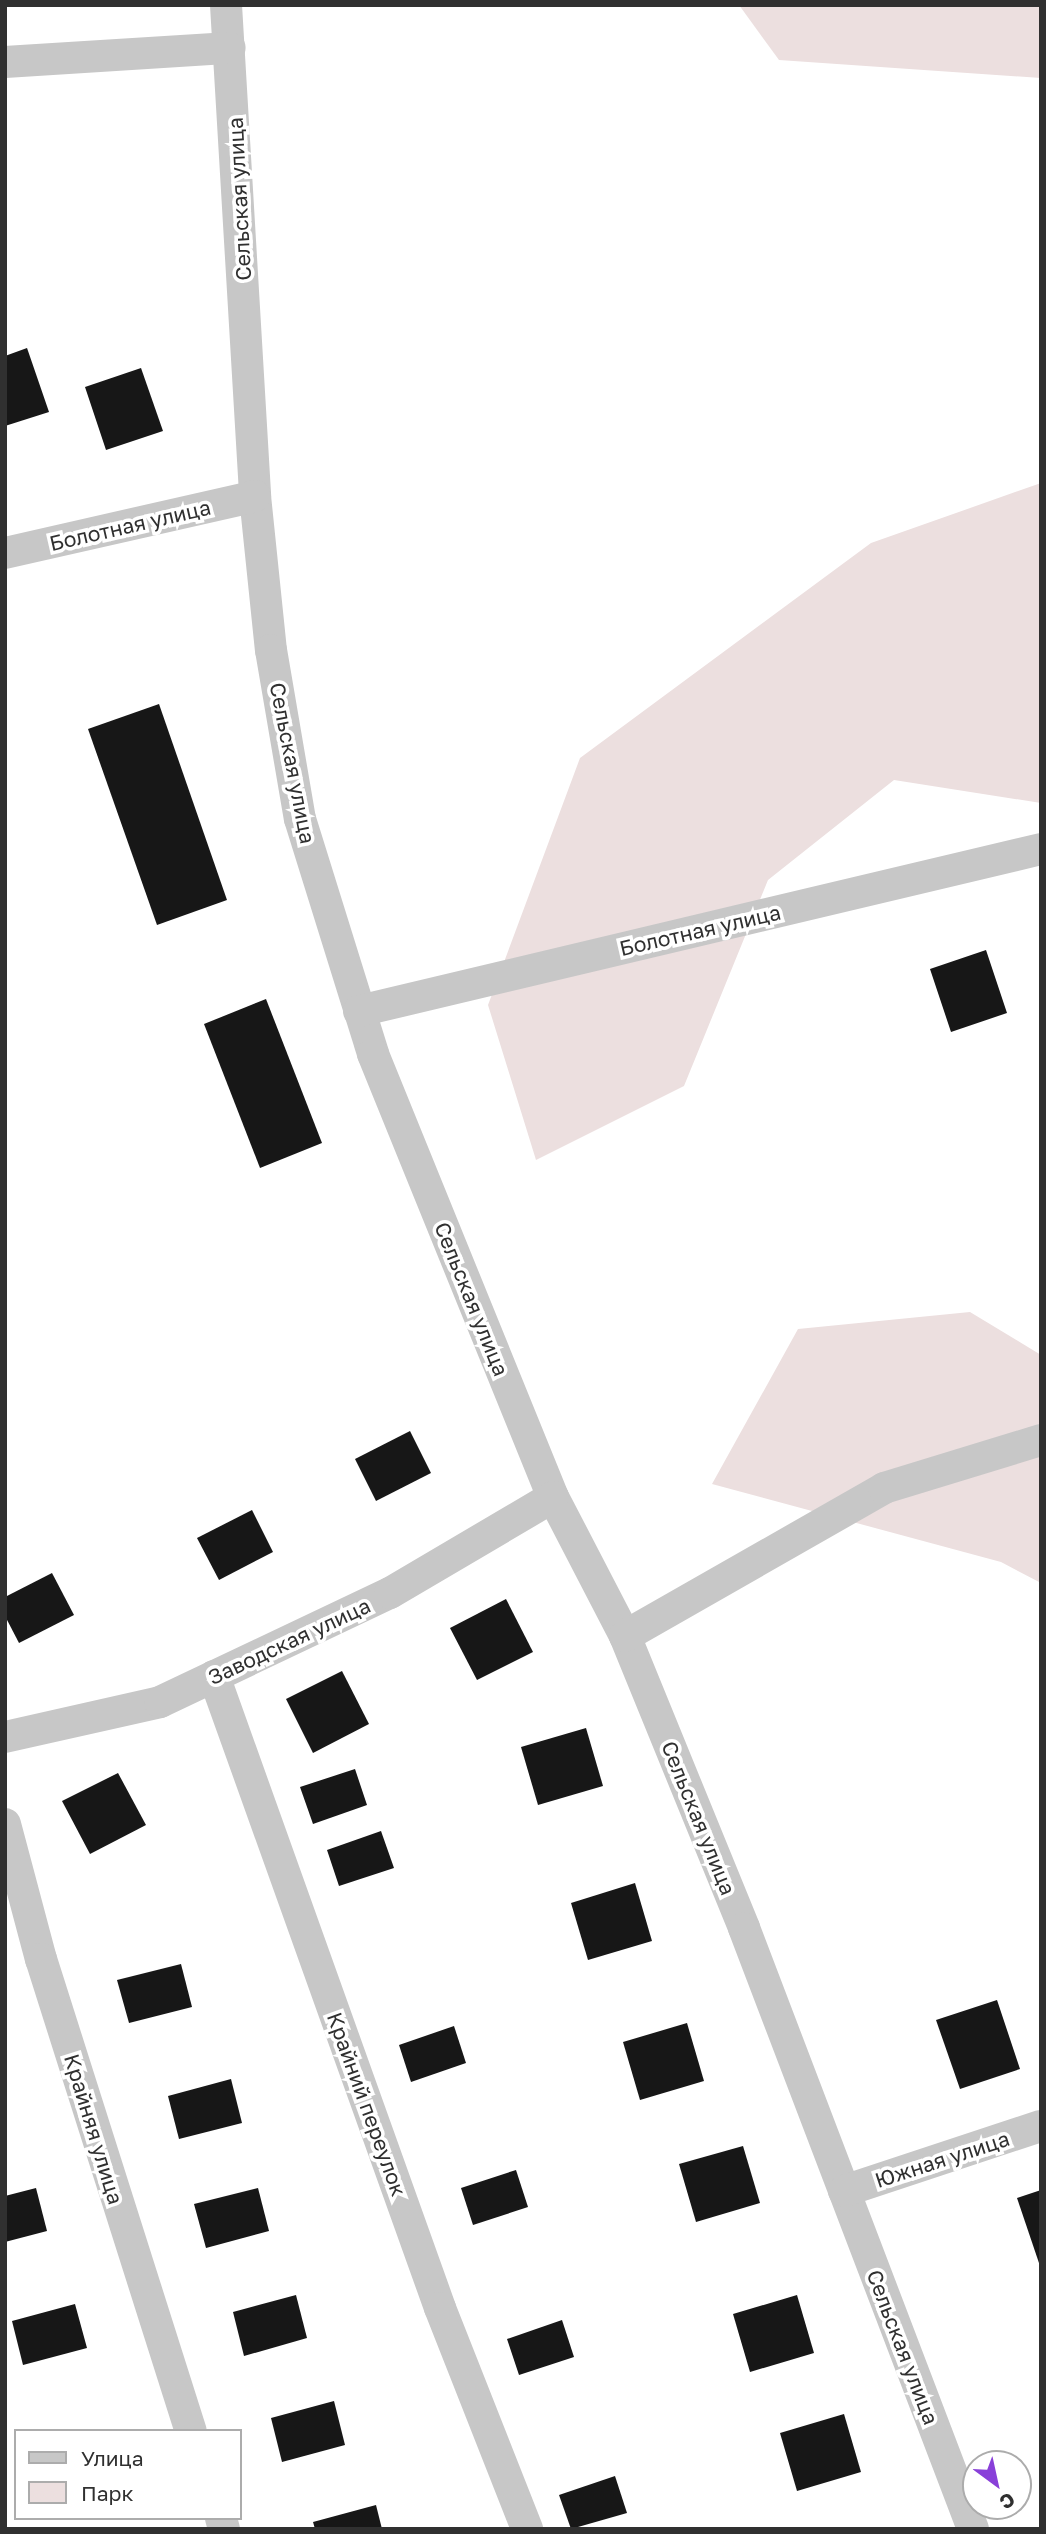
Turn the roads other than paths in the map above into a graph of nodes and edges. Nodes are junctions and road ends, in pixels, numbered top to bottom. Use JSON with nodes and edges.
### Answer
{"nodes":[{"id":1,"x":226,"y":5,"type":"edge"},
{"id":2,"x":230,"y":48,"type":"junction"},
{"id":3,"x":5,"y":62,"type":"edge"},
{"id":4,"x":255,"y":496,"type":"junction"},
{"id":5,"x":5,"y":553,"type":"edge"},
{"id":6,"x":1041,"y":849,"type":"edge"},
{"id":7,"x":359,"y":1011,"type":"junction"},
{"id":8,"x":1041,"y":1440,"type":"edge"},
{"id":9,"x":553,"y":1497,"type":"junction"},
{"id":10,"x":625,"y":1636,"type":"junction"},
{"id":11,"x":214,"y":1676,"type":"junction"},
{"id":12,"x":5,"y":1737,"type":"edge"},
{"id":13,"x":5,"y":1825,"type":"edge"},
{"id":14,"x":1041,"y":2126,"type":"edge"},
{"id":15,"x":844,"y":2191,"type":"junction"},
{"id":16,"x":190,"y":2429,"type":"edge"},
{"id":17,"x":527,"y":2529,"type":"edge"},
{"id":18,"x":972,"y":2529,"type":"edge"}],
"edges":[{"from":1,"to":2,"type":"street","name":"Сельская улица"},
{"from":2,"to":3,"type":"street"},
{"from":2,"to":4,"type":"street","name":"Сельская улица"},
{"from":4,"to":5,"type":"street","name":"Болотная улица"},
{"from":4,"to":7,"type":"street","name":"Сельская улица"},
{"from":6,"to":7,"type":"street","name":"Болотная улица"},
{"from":7,"to":9,"type":"street","name":"Сельская улица"},
{"from":8,"to":10,"type":"street"},
{"from":9,"to":10,"type":"street","name":"Сельская улица"},
{"from":9,"to":11,"type":"street","name":"Заводская улица"},
{"from":10,"to":15,"type":"street","name":"Сельская улица"},
{"from":11,"to":12,"type":"street","name":"Заводская улица"},
{"from":11,"to":17,"type":"street","name":"Крайний переулок"},
{"from":13,"to":16,"type":"street","name":"Крайняя улица"},
{"from":14,"to":15,"type":"street","name":"Южная улица"},
{"from":15,"to":18,"type":"street","name":"Сельская улица"}]}
